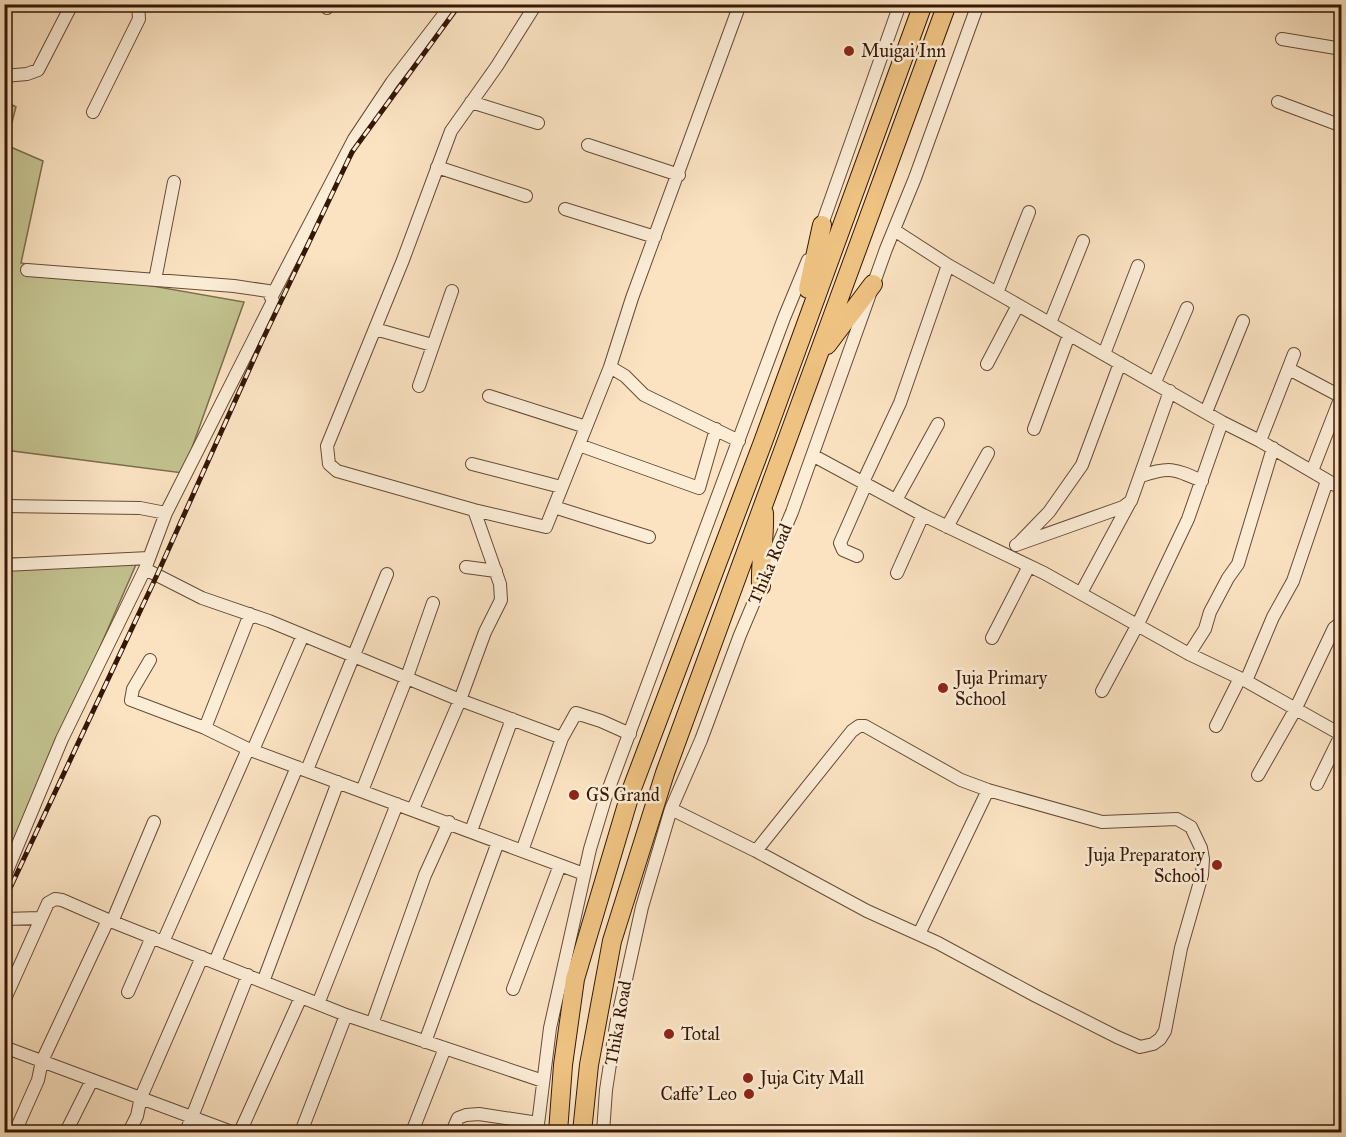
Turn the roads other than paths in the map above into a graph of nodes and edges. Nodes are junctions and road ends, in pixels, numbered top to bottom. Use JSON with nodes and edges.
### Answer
{"nodes":[{"id":1,"x":72,"y":4,"type":"edge"},
{"id":2,"x":138,"y":4,"type":"edge"},
{"id":3,"x":452,"y":4,"type":"edge"},
{"id":4,"x":536,"y":4,"type":"edge"},
{"id":5,"x":740,"y":4,"type":"edge"},
{"id":6,"x":900,"y":4,"type":"edge"},
{"id":7,"x":923,"y":4,"type":"edge"},
{"id":8,"x":947,"y":4,"type":"edge"},
{"id":9,"x":978,"y":4,"type":"edge"},
{"id":10,"x":1282,"y":39,"type":"dead end"},
{"id":11,"x":1341,"y":49,"type":"edge"},
{"id":12,"x":4,"y":76,"type":"edge"},
{"id":13,"x":471,"y":102,"type":"junction"},
{"id":14,"x":1278,"y":102,"type":"dead end"},
{"id":15,"x":93,"y":112,"type":"dead end"},
{"id":16,"x":538,"y":123,"type":"dead end"},
{"id":17,"x":1341,"y":126,"type":"edge"},
{"id":18,"x":588,"y":145,"type":"dead end"},
{"id":19,"x":437,"y":167,"type":"junction"},
{"id":20,"x":679,"y":175,"type":"junction"},
{"id":21,"x":174,"y":182,"type":"dead end"},
{"id":22,"x":526,"y":196,"type":"dead end"},
{"id":23,"x":565,"y":209,"type":"dead end"},
{"id":24,"x":1029,"y":212,"type":"dead end"},
{"id":25,"x":822,"y":225,"type":"junction"},
{"id":26,"x":894,"y":230,"type":"junction"},
{"id":27,"x":655,"y":237,"type":"junction"},
{"id":28,"x":1083,"y":241,"type":"dead end"},
{"id":29,"x":948,"y":265,"type":"junction"},
{"id":30,"x":1138,"y":266,"type":"dead end"},
{"id":31,"x":27,"y":270,"type":"dead end"},
{"id":32,"x":155,"y":280,"type":"junction"},
{"id":33,"x":873,"y":284,"type":"junction"},
{"id":34,"x":452,"y":291,"type":"dead end"},
{"id":35,"x":997,"y":293,"type":"junction"},
{"id":36,"x":272,"y":296,"type":"junction"},
{"id":37,"x":1018,"y":305,"type":"junction"},
{"id":38,"x":1187,"y":308,"type":"dead end"},
{"id":39,"x":1243,"y":321,"type":"dead end"},
{"id":40,"x":1050,"y":323,"type":"junction"},
{"id":41,"x":375,"y":329,"type":"junction"},
{"id":42,"x":1070,"y":335,"type":"junction"},
{"id":43,"x":798,"y":344,"type":"junction"},
{"id":44,"x":432,"y":345,"type":"junction"},
{"id":45,"x":1104,"y":354,"type":"junction"},
{"id":46,"x":1294,"y":354,"type":"dead end"},
{"id":47,"x":816,"y":358,"type":"junction"},
{"id":48,"x":1120,"y":363,"type":"junction"},
{"id":49,"x":987,"y":364,"type":"dead end"},
{"id":50,"x":610,"y":368,"type":"junction"},
{"id":51,"x":1289,"y":369,"type":"junction"},
{"id":52,"x":1155,"y":382,"type":"junction"},
{"id":53,"x":419,"y":386,"type":"dead end"},
{"id":54,"x":1170,"y":391,"type":"junction"},
{"id":55,"x":1341,"y":395,"type":"edge"},
{"id":56,"x":489,"y":396,"type":"dead end"},
{"id":57,"x":1206,"y":412,"type":"junction"},
{"id":58,"x":1222,"y":422,"type":"junction"},
{"id":59,"x":938,"y":424,"type":"dead end"},
{"id":60,"x":586,"y":427,"type":"junction"},
{"id":61,"x":716,"y":429,"type":"junction"},
{"id":62,"x":1034,"y":429,"type":"dead end"},
{"id":63,"x":740,"y":441,"type":"junction"},
{"id":64,"x":1260,"y":441,"type":"junction"},
{"id":65,"x":579,"y":445,"type":"junction"},
{"id":66,"x":1273,"y":448,"type":"junction"},
{"id":67,"x":988,"y":453,"type":"dead end"},
{"id":68,"x":814,"y":456,"type":"junction"},
{"id":69,"x":472,"y":464,"type":"dead end"},
{"id":70,"x":1312,"y":471,"type":"junction"},
{"id":71,"x":1141,"y":476,"type":"junction"},
{"id":72,"x":1202,"y":481,"type":"junction"},
{"id":73,"x":1327,"y":481,"type":"junction"},
{"id":74,"x":865,"y":483,"type":"junction"},
{"id":75,"x":561,"y":487,"type":"junction"},
{"id":76,"x":1341,"y":489,"type":"edge"},
{"id":77,"x":896,"y":500,"type":"junction"},
{"id":78,"x":1131,"y":501,"type":"junction"},
{"id":79,"x":764,"y":502,"type":"junction"},
{"id":80,"x":4,"y":506,"type":"edge"},
{"id":81,"x":554,"y":507,"type":"junction"},
{"id":82,"x":474,"y":510,"type":"junction"},
{"id":83,"x":166,"y":513,"type":"junction"},
{"id":84,"x":923,"y":515,"type":"junction"},
{"id":85,"x":947,"y":527,"type":"junction"},
{"id":86,"x":649,"y":537,"type":"dead end"},
{"id":87,"x":1016,"y":545,"type":"junction"},
{"id":88,"x":857,"y":555,"type":"dead end"},
{"id":89,"x":1006,"y":555,"type":"junction"},
{"id":90,"x":147,"y":563,"type":"junction"},
{"id":91,"x":4,"y":565,"type":"edge"},
{"id":92,"x":1029,"y":566,"type":"junction"},
{"id":93,"x":466,"y":567,"type":"dead end"},
{"id":94,"x":496,"y":571,"type":"junction"},
{"id":95,"x":897,"y":573,"type":"dead end"},
{"id":96,"x":387,"y":574,"type":"dead end"},
{"id":97,"x":760,"y":586,"type":"junction"},
{"id":98,"x":1081,"y":593,"type":"junction"},
{"id":99,"x":433,"y":603,"type":"dead end"},
{"id":100,"x":250,"y":614,"type":"junction"},
{"id":101,"x":1341,"y":622,"type":"edge"},
{"id":102,"x":1138,"y":624,"type":"junction"},
{"id":103,"x":303,"y":635,"type":"junction"},
{"id":104,"x":992,"y":639,"type":"dead end"},
{"id":105,"x":1189,"y":654,"type":"junction"},
{"id":106,"x":353,"y":655,"type":"junction"},
{"id":107,"x":150,"y":660,"type":"dead end"},
{"id":108,"x":407,"y":677,"type":"junction"},
{"id":109,"x":1243,"y":680,"type":"junction"},
{"id":110,"x":1102,"y":692,"type":"dead end"},
{"id":111,"x":460,"y":700,"type":"junction"},
{"id":112,"x":1295,"y":710,"type":"junction"},
{"id":113,"x":512,"y":719,"type":"junction"},
{"id":114,"x":1216,"y":726,"type":"dead end"},
{"id":115,"x":205,"y":728,"type":"junction"},
{"id":116,"x":630,"y":734,"type":"junction"},
{"id":117,"x":1341,"y":735,"type":"edge"},
{"id":118,"x":562,"y":738,"type":"junction"},
{"id":119,"x":251,"y":749,"type":"junction"},
{"id":120,"x":302,"y":768,"type":"junction"},
{"id":121,"x":1258,"y":775,"type":"dead end"},
{"id":122,"x":338,"y":782,"type":"junction"},
{"id":123,"x":1317,"y":784,"type":"dead end"},
{"id":124,"x":362,"y":790,"type":"junction"},
{"id":125,"x":988,"y":790,"type":"junction"},
{"id":126,"x":397,"y":804,"type":"junction"},
{"id":127,"x":413,"y":809,"type":"junction"},
{"id":128,"x":670,"y":809,"type":"junction"},
{"id":129,"x":154,"y":822,"type":"dead end"},
{"id":130,"x":450,"y":822,"type":"junction"},
{"id":131,"x":471,"y":831,"type":"junction"},
{"id":132,"x":498,"y":842,"type":"junction"},
{"id":133,"x":522,"y":851,"type":"junction"},
{"id":134,"x":756,"y":851,"type":"junction"},
{"id":135,"x":560,"y":865,"type":"junction"},
{"id":136,"x":584,"y":874,"type":"junction"},
{"id":137,"x":4,"y":878,"type":"edge"},
{"id":138,"x":40,"y":918,"type":"junction"},
{"id":139,"x":4,"y":920,"type":"edge"},
{"id":140,"x":110,"y":921,"type":"junction"},
{"id":141,"x":919,"y":934,"type":"junction"},
{"id":142,"x":157,"y":940,"type":"junction"},
{"id":143,"x":202,"y":957,"type":"junction"},
{"id":144,"x":215,"y":962,"type":"junction"},
{"id":145,"x":248,"y":975,"type":"junction"},
{"id":146,"x":263,"y":981,"type":"junction"},
{"id":147,"x":513,"y":989,"type":"dead end"},
{"id":148,"x":128,"y":992,"type":"dead end"},
{"id":149,"x":301,"y":997,"type":"junction"},
{"id":150,"x":4,"y":1001,"type":"edge"},
{"id":151,"x":318,"y":1004,"type":"junction"},
{"id":152,"x":346,"y":1015,"type":"junction"},
{"id":153,"x":372,"y":1023,"type":"junction"},
{"id":154,"x":425,"y":1042,"type":"junction"},
{"id":155,"x":4,"y":1047,"type":"edge"},
{"id":156,"x":446,"y":1048,"type":"junction"},
{"id":157,"x":42,"y":1062,"type":"junction"},
{"id":158,"x":92,"y":1080,"type":"junction"},
{"id":159,"x":543,"y":1082,"type":"junction"},
{"id":160,"x":141,"y":1097,"type":"junction"},
{"id":161,"x":192,"y":1117,"type":"junction"},
{"id":162,"x":538,"y":1128,"type":"edge"},
{"id":163,"x":15,"y":1132,"type":"edge"},
{"id":164,"x":66,"y":1132,"type":"edge"},
{"id":165,"x":129,"y":1132,"type":"edge"},
{"id":166,"x":186,"y":1132,"type":"edge"},
{"id":167,"x":232,"y":1132,"type":"edge"},
{"id":168,"x":240,"y":1132,"type":"edge"},
{"id":169,"x":301,"y":1132,"type":"edge"},
{"id":170,"x":412,"y":1132,"type":"edge"},
{"id":171,"x":452,"y":1132,"type":"edge"},
{"id":172,"x":558,"y":1132,"type":"edge"},
{"id":173,"x":582,"y":1132,"type":"edge"},
{"id":174,"x":603,"y":1132,"type":"edge"}],
"edges":[{"from":1,"to":12,"type":"street"},
{"from":2,"to":15,"type":"street"},
{"from":3,"to":36,"type":"street"},
{"from":4,"to":13,"type":"street"},
{"from":5,"to":20,"type":"street"},
{"from":6,"to":25,"type":"street"},
{"from":7,"to":43,"type":"highway"},
{"from":8,"to":47,"type":"highway","name":"Thika Road"},
{"from":9,"to":26,"type":"street","name":"Thika Road"},
{"from":10,"to":11,"type":"street"},
{"from":13,"to":16,"type":"street"},
{"from":13,"to":19,"type":"street"},
{"from":14,"to":17,"type":"street"},
{"from":18,"to":20,"type":"street"},
{"from":19,"to":22,"type":"street"},
{"from":19,"to":41,"type":"street"},
{"from":20,"to":27,"type":"street"},
{"from":21,"to":32,"type":"street"},
{"from":23,"to":27,"type":"street"},
{"from":24,"to":35,"type":"street"},
{"from":25,"to":43,"type":"highway"},
{"from":25,"to":63,"type":"street"},
{"from":26,"to":29,"type":"street"},
{"from":26,"to":33,"type":"street","name":"Thika Road"},
{"from":27,"to":50,"type":"street"},
{"from":28,"to":40,"type":"street"},
{"from":29,"to":35,"type":"street"},
{"from":29,"to":74,"type":"street"},
{"from":30,"to":45,"type":"street"},
{"from":31,"to":32,"type":"street"},
{"from":32,"to":36,"type":"street"},
{"from":33,"to":47,"type":"highway"},
{"from":33,"to":68,"type":"street","name":"Thika Road"},
{"from":34,"to":44,"type":"street"},
{"from":35,"to":37,"type":"street"},
{"from":36,"to":83,"type":"street"},
{"from":37,"to":40,"type":"street"},
{"from":37,"to":49,"type":"street"},
{"from":38,"to":52,"type":"street"},
{"from":39,"to":57,"type":"street"},
{"from":40,"to":42,"type":"street"},
{"from":41,"to":44,"type":"street"},
{"from":41,"to":82,"type":"street"},
{"from":42,"to":45,"type":"street"},
{"from":42,"to":62,"type":"street"},
{"from":43,"to":172,"type":"highway"},
{"from":44,"to":53,"type":"street"},
{"from":45,"to":48,"type":"street"},
{"from":46,"to":51,"type":"street"},
{"from":47,"to":79,"type":"highway","name":"Thika Road"},
{"from":48,"to":52,"type":"street"},
{"from":48,"to":87,"type":"street"},
{"from":50,"to":60,"type":"street"},
{"from":50,"to":61,"type":"street"},
{"from":51,"to":55,"type":"street"},
{"from":51,"to":64,"type":"street"},
{"from":52,"to":54,"type":"street"},
{"from":54,"to":57,"type":"street"},
{"from":54,"to":71,"type":"street"},
{"from":55,"to":70,"type":"street"},
{"from":56,"to":60,"type":"street"},
{"from":57,"to":58,"type":"street"},
{"from":58,"to":64,"type":"street"},
{"from":58,"to":72,"type":"street"},
{"from":59,"to":77,"type":"street"},
{"from":60,"to":65,"type":"street"},
{"from":61,"to":63,"type":"street"},
{"from":61,"to":65,"type":"street"},
{"from":63,"to":116,"type":"street"},
{"from":64,"to":66,"type":"street"},
{"from":65,"to":75,"type":"street"},
{"from":66,"to":70,"type":"street"},
{"from":66,"to":105,"type":"street"},
{"from":67,"to":85,"type":"street"},
{"from":68,"to":74,"type":"street"},
{"from":68,"to":97,"type":"street","name":"Thika Road"},
{"from":69,"to":75,"type":"street"},
{"from":70,"to":73,"type":"street"},
{"from":71,"to":72,"type":"street"},
{"from":71,"to":78,"type":"street"},
{"from":72,"to":102,"type":"street"},
{"from":73,"to":76,"type":"street"},
{"from":73,"to":109,"type":"street"},
{"from":74,"to":77,"type":"street"},
{"from":74,"to":88,"type":"street"},
{"from":75,"to":81,"type":"street"},
{"from":77,"to":84,"type":"street"},
{"from":78,"to":87,"type":"street"},
{"from":78,"to":98,"type":"street"},
{"from":79,"to":97,"type":"highway"},
{"from":79,"to":173,"type":"highway","name":"Thika Road"},
{"from":80,"to":83,"type":"street"},
{"from":81,"to":82,"type":"street"},
{"from":81,"to":86,"type":"street"},
{"from":82,"to":94,"type":"street"},
{"from":83,"to":90,"type":"street"},
{"from":84,"to":85,"type":"street"},
{"from":84,"to":95,"type":"street"},
{"from":85,"to":89,"type":"street"},
{"from":87,"to":89,"type":"street"},
{"from":89,"to":92,"type":"street"},
{"from":90,"to":91,"type":"street"},
{"from":90,"to":100,"type":"street"},
{"from":90,"to":137,"type":"street"},
{"from":92,"to":98,"type":"street"},
{"from":92,"to":104,"type":"street"},
{"from":93,"to":94,"type":"street"},
{"from":94,"to":111,"type":"street"},
{"from":96,"to":106,"type":"street"},
{"from":97,"to":128,"type":"street","name":"Thika Road"},
{"from":98,"to":102,"type":"street"},
{"from":99,"to":108,"type":"street"},
{"from":100,"to":103,"type":"street"},
{"from":100,"to":115,"type":"street"},
{"from":101,"to":112,"type":"street"},
{"from":102,"to":105,"type":"street"},
{"from":102,"to":110,"type":"street"},
{"from":103,"to":106,"type":"street"},
{"from":103,"to":119,"type":"street"},
{"from":105,"to":109,"type":"street"},
{"from":106,"to":108,"type":"street"},
{"from":106,"to":120,"type":"street"},
{"from":107,"to":115,"type":"street"},
{"from":108,"to":111,"type":"street"},
{"from":108,"to":124,"type":"street"},
{"from":109,"to":112,"type":"street"},
{"from":109,"to":114,"type":"street"},
{"from":111,"to":113,"type":"street"},
{"from":111,"to":127,"type":"street"},
{"from":112,"to":117,"type":"street"},
{"from":112,"to":121,"type":"street"},
{"from":113,"to":118,"type":"street"},
{"from":113,"to":131,"type":"street"},
{"from":115,"to":119,"type":"street"},
{"from":116,"to":118,"type":"street"},
{"from":116,"to":136,"type":"street"},
{"from":117,"to":123,"type":"street"},
{"from":118,"to":133,"type":"street"},
{"from":119,"to":120,"type":"street"},
{"from":119,"to":142,"type":"street"},
{"from":120,"to":122,"type":"street"},
{"from":120,"to":144,"type":"street"},
{"from":122,"to":124,"type":"street"},
{"from":122,"to":146,"type":"street"},
{"from":124,"to":126,"type":"street"},
{"from":125,"to":134,"type":"street"},
{"from":125,"to":141,"type":"street"},
{"from":125,"to":141,"type":"street"},
{"from":126,"to":127,"type":"street"},
{"from":126,"to":151,"type":"street"},
{"from":127,"to":130,"type":"street"},
{"from":128,"to":134,"type":"street"},
{"from":128,"to":174,"type":"street","name":"Thika Road"},
{"from":129,"to":140,"type":"street"},
{"from":130,"to":131,"type":"street"},
{"from":130,"to":153,"type":"street"},
{"from":131,"to":132,"type":"street"},
{"from":132,"to":133,"type":"street"},
{"from":132,"to":154,"type":"street"},
{"from":133,"to":135,"type":"street"},
{"from":134,"to":141,"type":"street"},
{"from":135,"to":136,"type":"street"},
{"from":135,"to":147,"type":"street"},
{"from":136,"to":159,"type":"street"},
{"from":138,"to":139,"type":"street"},
{"from":138,"to":140,"type":"street"},
{"from":138,"to":150,"type":"street"},
{"from":140,"to":142,"type":"street"},
{"from":140,"to":157,"type":"street"},
{"from":142,"to":143,"type":"street"},
{"from":142,"to":148,"type":"street"},
{"from":143,"to":144,"type":"street"},
{"from":143,"to":160,"type":"street"},
{"from":144,"to":145,"type":"street"},
{"from":145,"to":146,"type":"street"},
{"from":145,"to":161,"type":"street"},
{"from":146,"to":149,"type":"street"},
{"from":149,"to":151,"type":"street"},
{"from":149,"to":168,"type":"street"},
{"from":151,"to":152,"type":"street"},
{"from":152,"to":153,"type":"street"},
{"from":152,"to":169,"type":"street"},
{"from":153,"to":154,"type":"street"},
{"from":154,"to":156,"type":"street"},
{"from":155,"to":157,"type":"street"},
{"from":156,"to":159,"type":"street"},
{"from":156,"to":170,"type":"street"},
{"from":157,"to":158,"type":"street"},
{"from":157,"to":163,"type":"street"},
{"from":158,"to":160,"type":"street"},
{"from":158,"to":164,"type":"street"},
{"from":159,"to":162,"type":"street"},
{"from":160,"to":161,"type":"street"},
{"from":160,"to":165,"type":"street"},
{"from":161,"to":166,"type":"street"},
{"from":161,"to":167,"type":"street"},
{"from":162,"to":171,"type":"street"}]}
